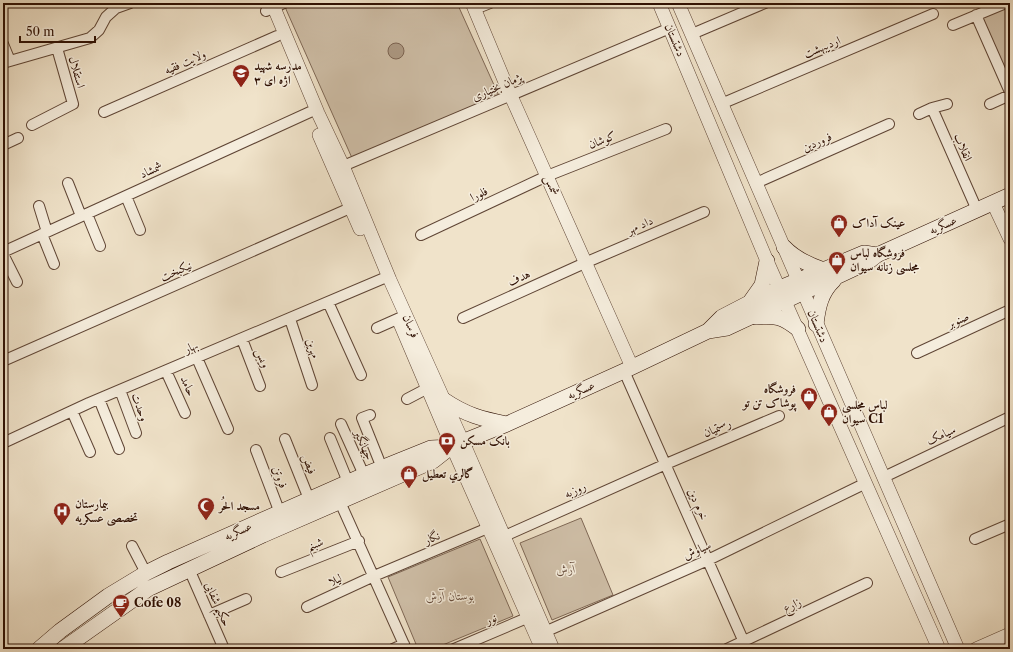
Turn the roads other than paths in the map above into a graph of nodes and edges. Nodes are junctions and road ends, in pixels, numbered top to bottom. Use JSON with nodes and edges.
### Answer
{"nodes":[{"id":1,"x":130,"y":3,"type":"edge"},
{"id":2,"x":490,"y":3,"type":"edge"},
{"id":3,"x":659,"y":3,"type":"edge"},
{"id":4,"x":678,"y":3,"type":"edge"},
{"id":5,"x":765,"y":3,"type":"edge"},
{"id":6,"x":1006,"y":3,"type":"edge"},
{"id":7,"x":272,"y":5,"type":"edge"},
{"id":8,"x":473,"y":6,"type":"edge"},
{"id":9,"x":933,"y":14,"type":"dead end"},
{"id":10,"x":976,"y":15,"type":"junction"},
{"id":11,"x":953,"y":25,"type":"dead end"},
{"id":12,"x":670,"y":28,"type":"junction"},
{"id":13,"x":692,"y":34,"type":"junction"},
{"id":14,"x":277,"y":36,"type":"junction"},
{"id":15,"x":3,"y":44,"type":"edge"},
{"id":16,"x":57,"y":48,"type":"junction"},
{"id":17,"x":6,"y":62,"type":"edge"},
{"id":18,"x":1010,"y":92,"type":"edge"},
{"id":19,"x":511,"y":95,"type":"junction"},
{"id":20,"x":1010,"y":95,"type":"edge"},
{"id":21,"x":721,"y":104,"type":"junction"},
{"id":22,"x":947,"y":104,"type":"dead end"},
{"id":23,"x":990,"y":104,"type":"dead end"},
{"id":24,"x":932,"y":108,"type":"junction"},
{"id":25,"x":104,"y":112,"type":"dead end"},
{"id":26,"x":310,"y":112,"type":"junction"},
{"id":27,"x":919,"y":114,"type":"dead end"},
{"id":28,"x":889,"y":124,"type":"dead end"},
{"id":29,"x":32,"y":125,"type":"dead end"},
{"id":30,"x":666,"y":129,"type":"dead end"},
{"id":31,"x":18,"y":138,"type":"dead end"},
{"id":32,"x":3,"y":145,"type":"edge"},
{"id":33,"x":339,"y":168,"type":"junction"},
{"id":34,"x":547,"y":176,"type":"junction"},
{"id":35,"x":68,"y":183,"type":"dead end"},
{"id":36,"x":756,"y":183,"type":"junction"},
{"id":37,"x":1010,"y":195,"type":"edge"},
{"id":38,"x":126,"y":196,"type":"junction"},
{"id":39,"x":993,"y":203,"type":"junction"},
{"id":40,"x":39,"y":206,"type":"dead end"},
{"id":41,"x":355,"y":206,"type":"junction"},
{"id":42,"x":978,"y":210,"type":"junction"},
{"id":43,"x":704,"y":212,"type":"dead end"},
{"id":44,"x":84,"y":215,"type":"junction"},
{"id":45,"x":140,"y":230,"type":"dead end"},
{"id":46,"x":44,"y":233,"type":"junction"},
{"id":47,"x":421,"y":235,"type":"dead end"},
{"id":48,"x":1010,"y":239,"type":"edge"},
{"id":49,"x":100,"y":246,"type":"dead end"},
{"id":50,"x":784,"y":247,"type":"junction"},
{"id":51,"x":3,"y":253,"type":"edge"},
{"id":52,"x":768,"y":261,"type":"junction"},
{"id":53,"x":586,"y":262,"type":"junction"},
{"id":54,"x":54,"y":264,"type":"dead end"},
{"id":55,"x":830,"y":274,"type":"junction"},
{"id":56,"x":385,"y":278,"type":"junction"},
{"id":57,"x":17,"y":282,"type":"dead end"},
{"id":58,"x":801,"y":287,"type":"junction"},
{"id":59,"x":782,"y":295,"type":"junction"},
{"id":60,"x":328,"y":302,"type":"junction"},
{"id":61,"x":1010,"y":310,"type":"edge"},
{"id":62,"x":749,"y":311,"type":"junction"},
{"id":63,"x":402,"y":317,"type":"junction"},
{"id":64,"x":463,"y":318,"type":"dead end"},
{"id":65,"x":290,"y":319,"type":"junction"},
{"id":66,"x":816,"y":324,"type":"junction"},
{"id":67,"x":377,"y":328,"type":"dead end"},
{"id":68,"x":798,"y":330,"type":"junction"},
{"id":69,"x":242,"y":339,"type":"junction"},
{"id":70,"x":917,"y":353,"type":"dead end"},
{"id":71,"x":197,"y":358,"type":"junction"},
{"id":72,"x":3,"y":361,"type":"edge"},
{"id":73,"x":628,"y":369,"type":"junction"},
{"id":74,"x":166,"y":371,"type":"junction"},
{"id":75,"x":361,"y":376,"type":"dead end"},
{"id":76,"x":312,"y":385,"type":"dead end"},
{"id":77,"x":260,"y":386,"type":"dead end"},
{"id":78,"x":428,"y":388,"type":"junction"},
{"id":79,"x":120,"y":390,"type":"junction"},
{"id":80,"x":99,"y":399,"type":"junction"},
{"id":81,"x":407,"y":399,"type":"dead end"},
{"id":82,"x":444,"y":400,"type":"junction"},
{"id":83,"x":72,"y":411,"type":"junction"},
{"id":84,"x":185,"y":413,"type":"dead end"},
{"id":85,"x":370,"y":414,"type":"dead end"},
{"id":86,"x":779,"y":416,"type":"dead end"},
{"id":87,"x":1010,"y":417,"type":"edge"},
{"id":88,"x":341,"y":424,"type":"dead end"},
{"id":89,"x":507,"y":424,"type":"junction"},
{"id":90,"x":228,"y":429,"type":"dead end"},
{"id":91,"x":136,"y":433,"type":"dead end"},
{"id":92,"x":330,"y":438,"type":"dead end"},
{"id":93,"x":285,"y":439,"type":"dead end"},
{"id":94,"x":3,"y":443,"type":"edge"},
{"id":95,"x":458,"y":444,"type":"junction"},
{"id":96,"x":119,"y":449,"type":"dead end"},
{"id":97,"x":256,"y":450,"type":"dead end"},
{"id":98,"x":90,"y":452,"type":"dead end"},
{"id":99,"x":666,"y":464,"type":"junction"},
{"id":100,"x":382,"y":468,"type":"junction"},
{"id":101,"x":364,"y":475,"type":"junction"},
{"id":102,"x":884,"y":477,"type":"junction"},
{"id":103,"x":348,"y":482,"type":"junction"},
{"id":104,"x":866,"y":484,"type":"junction"},
{"id":105,"x":309,"y":499,"type":"junction"},
{"id":106,"x":340,"y":502,"type":"junction"},
{"id":107,"x":280,"y":513,"type":"junction"},
{"id":108,"x":1010,"y":524,"type":"edge"},
{"id":109,"x":494,"y":526,"type":"junction"},
{"id":110,"x":499,"y":538,"type":"junction"},
{"id":111,"x":975,"y":539,"type":"dead end"},
{"id":112,"x":359,"y":541,"type":"junction"},
{"id":113,"x":132,"y":546,"type":"dead end"},
{"id":114,"x":708,"y":560,"type":"junction"},
{"id":115,"x":189,"y":569,"type":"junction"},
{"id":116,"x":281,"y":572,"type":"dead end"},
{"id":117,"x":146,"y":573,"type":"junction"},
{"id":118,"x":374,"y":576,"type":"junction"},
{"id":119,"x":867,"y":583,"type":"dead end"},
{"id":120,"x":246,"y":599,"type":"dead end"},
{"id":121,"x":307,"y":607,"type":"dead end"},
{"id":122,"x":209,"y":615,"type":"junction"},
{"id":123,"x":533,"y":615,"type":"junction"},
{"id":124,"x":541,"y":633,"type":"junction"},
{"id":125,"x":1010,"y":634,"type":"edge"},
{"id":126,"x":405,"y":646,"type":"edge"},
{"id":127,"x":745,"y":646,"type":"edge"},
{"id":128,"x":39,"y":649,"type":"edge"},
{"id":129,"x":63,"y":649,"type":"edge"},
{"id":130,"x":224,"y":649,"type":"edge"},
{"id":131,"x":393,"y":649,"type":"edge"},
{"id":132,"x":454,"y":649,"type":"edge"},
{"id":133,"x":542,"y":649,"type":"edge"},
{"id":134,"x":553,"y":649,"type":"edge"},
{"id":135,"x":727,"y":649,"type":"edge"},
{"id":136,"x":939,"y":649,"type":"edge"},
{"id":137,"x":958,"y":649,"type":"edge"},
{"id":138,"x":976,"y":649,"type":"edge"}],
"edges":[{"from":1,"to":16,"type":"street"},
{"from":2,"to":8,"type":"street"},
{"from":3,"to":12,"type":"street","name":"دشتستان"},
{"from":4,"to":13,"type":"street","name":"دشتستان"},
{"from":5,"to":13,"type":"street"},
{"from":6,"to":10,"type":"street"},
{"from":7,"to":14,"type":"street","name":"فرسان"},
{"from":7,"to":33,"type":"street","name":"فرسان"},
{"from":8,"to":19,"type":"street","name":"شمس"},
{"from":9,"to":21,"type":"street","name":"اردیبهشت"},
{"from":10,"to":11,"type":"street"},
{"from":10,"to":18,"type":"street"},
{"from":12,"to":19,"type":"street","name":"پژمان بختیاری"},
{"from":12,"to":52,"type":"street","name":"دشتستان"},
{"from":13,"to":21,"type":"street","name":"دشتستان"},
{"from":14,"to":25,"type":"street","name":"ولایت فقیه"},
{"from":14,"to":26,"type":"street","name":"فرسان"},
{"from":15,"to":17,"type":"street"},
{"from":16,"to":17,"type":"street"},
{"from":16,"to":29,"type":"street","name":"استقلال"},
{"from":19,"to":33,"type":"street","name":"پژمان بختیاری"},
{"from":19,"to":34,"type":"street","name":"شمس"},
{"from":20,"to":23,"type":"street"},
{"from":21,"to":36,"type":"street","name":"دشتستان"},
{"from":22,"to":24,"type":"street"},
{"from":24,"to":27,"type":"street"},
{"from":24,"to":42,"type":"street","name":"انقلاب"},
{"from":26,"to":33,"type":"street","name":"فرسان"},
{"from":26,"to":38,"type":"street","name":"شمشاد"},
{"from":28,"to":36,"type":"street","name":"فروردین"},
{"from":30,"to":34,"type":"street","name":"کوشان"},
{"from":31,"to":32,"type":"street"},
{"from":33,"to":41,"type":"street","name":"فرسان"},
{"from":34,"to":47,"type":"street","name":"فلورا"},
{"from":34,"to":53,"type":"street","name":"شمس"},
{"from":35,"to":44,"type":"street"},
{"from":36,"to":50,"type":"street","name":"دشتستان"},
{"from":37,"to":39,"type":"main road","name":"عسگریه"},
{"from":38,"to":44,"type":"street","name":"شمشاد"},
{"from":38,"to":45,"type":"street"},
{"from":39,"to":42,"type":"main road","name":"عسگریه"},
{"from":39,"to":48,"type":"street"},
{"from":40,"to":46,"type":"street"},
{"from":41,"to":56,"type":"street","name":"فرسان"},
{"from":41,"to":72,"type":"street","name":"نیکبخت"},
{"from":42,"to":55,"type":"main road","name":"عسگریه"},
{"from":43,"to":53,"type":"street","name":"داد مهر"},
{"from":44,"to":46,"type":"street","name":"شمشاد"},
{"from":44,"to":49,"type":"street"},
{"from":46,"to":51,"type":"street","name":"شمشاد"},
{"from":46,"to":54,"type":"street"},
{"from":50,"to":55,"type":"main road"},
{"from":50,"to":58,"type":"street","name":"دشتستان"},
{"from":51,"to":57,"type":"street"},
{"from":52,"to":59,"type":"street","name":"دشتستان"},
{"from":52,"to":62,"type":"main road"},
{"from":53,"to":64,"type":"street","name":"هدف"},
{"from":53,"to":73,"type":"street","name":"شمس"},
{"from":55,"to":58,"type":"main road","name":"عسگریه"},
{"from":55,"to":66,"type":"main road"},
{"from":56,"to":60,"type":"street","name":"بهار"},
{"from":56,"to":63,"type":"street","name":"فرسان"},
{"from":58,"to":59,"type":"main road","name":"عسگریه"},
{"from":58,"to":66,"type":"street","name":"دشتستان"},
{"from":59,"to":62,"type":"main road","name":"عسگریه"},
{"from":59,"to":68,"type":"street","name":"دشتستان"},
{"from":60,"to":65,"type":"street","name":"بهار"},
{"from":60,"to":75,"type":"street"},
{"from":61,"to":70,"type":"street","name":"صنوبر"},
{"from":62,"to":68,"type":"main road"},
{"from":62,"to":73,"type":"main road","name":"عسگریه"},
{"from":63,"to":67,"type":"street"},
{"from":63,"to":78,"type":"street","name":"فرسان"},
{"from":63,"to":82,"type":"street","name":"فرسان"},
{"from":65,"to":69,"type":"street","name":"بهار"},
{"from":65,"to":76,"type":"street","name":"مهرین"},
{"from":66,"to":102,"type":"street","name":"دشتستان"},
{"from":68,"to":104,"type":"street","name":"دشتستان"},
{"from":69,"to":71,"type":"street","name":"بهار"},
{"from":69,"to":77,"type":"street","name":"ویس"},
{"from":71,"to":74,"type":"street","name":"بهار"},
{"from":71,"to":90,"type":"street"},
{"from":73,"to":89,"type":"main road","name":"عسگریه"},
{"from":73,"to":99,"type":"street","name":"خرم دین"},
{"from":74,"to":79,"type":"street","name":"بهار"},
{"from":74,"to":84,"type":"street","name":"حامد"},
{"from":78,"to":81,"type":"street"},
{"from":78,"to":95,"type":"street","name":"فرسان"},
{"from":79,"to":80,"type":"street","name":"بهار"},
{"from":79,"to":91,"type":"street","name":"وحدت"},
{"from":80,"to":83,"type":"street","name":"بهار"},
{"from":80,"to":96,"type":"street"},
{"from":82,"to":89,"type":"main road"},
{"from":82,"to":95,"type":"street","name":"فرسان"},
{"from":83,"to":94,"type":"street","name":"بهار"},
{"from":83,"to":98,"type":"street"},
{"from":85,"to":100,"type":"street"},
{"from":86,"to":99,"type":"street","name":"رستمیان"},
{"from":87,"to":102,"type":"street","name":"سیامک"},
{"from":88,"to":101,"type":"street","name":"جهانگیر"},
{"from":89,"to":95,"type":"main road","name":"عسگریه"},
{"from":92,"to":103,"type":"street"},
{"from":93,"to":105,"type":"street","name":"فیض"},
{"from":95,"to":100,"type":"main road","name":"عسگریه"},
{"from":95,"to":106,"type":"main road","name":"عسگریه"},
{"from":95,"to":109,"type":"street","name":"فرسان"},
{"from":97,"to":107,"type":"street","name":"فروتن"},
{"from":99,"to":110,"type":"street","name":"روزبه"},
{"from":99,"to":114,"type":"street","name":"خرم دین"},
{"from":100,"to":101,"type":"main road","name":"عسگریه"},
{"from":101,"to":103,"type":"main road","name":"عسگریه"},
{"from":102,"to":137,"type":"street","name":"دشتستان"},
{"from":103,"to":105,"type":"main road","name":"عسگریه"},
{"from":104,"to":114,"type":"street","name":"سیاوش"},
{"from":104,"to":136,"type":"street","name":"دشتستان"},
{"from":105,"to":107,"type":"main road","name":"عسگریه"},
{"from":106,"to":112,"type":"street"},
{"from":106,"to":115,"type":"main road","name":"عسگریه"},
{"from":107,"to":117,"type":"main road","name":"عسگریه"},
{"from":108,"to":111,"type":"street"},
{"from":109,"to":110,"type":"street","name":"فرسان"},
{"from":109,"to":118,"type":"street","name":"نگار"},
{"from":110,"to":123,"type":"street","name":"فرسان"},
{"from":112,"to":116,"type":"street","name":"شبنم"},
{"from":112,"to":118,"type":"street"},
{"from":113,"to":117,"type":"street"},
{"from":114,"to":124,"type":"street","name":"سیاوش"},
{"from":114,"to":127,"type":"street","name":"خرم دین"},
{"from":115,"to":122,"type":"street","name":"حکیم شفایی"},
{"from":115,"to":129,"type":"main road","name":"عسگریه"},
{"from":117,"to":128,"type":"main road","name":"عسگریه"},
{"from":118,"to":121,"type":"street","name":"لیلا"},
{"from":118,"to":126,"type":"street"},
{"from":119,"to":127,"type":"street","name":"زارع"},
{"from":120,"to":122,"type":"street"},
{"from":122,"to":130,"type":"street","name":"حکیم شفایی"},
{"from":123,"to":124,"type":"street","name":"فرسان"},
{"from":123,"to":132,"type":"street","name":"نور"},
{"from":124,"to":133,"type":"street","name":"فرسان"},
{"from":124,"to":134,"type":"street","name":"فرسان"},
{"from":125,"to":138,"type":"street"},
{"from":126,"to":131,"type":"street"},
{"from":127,"to":135,"type":"street","name":"زارع"}]}
